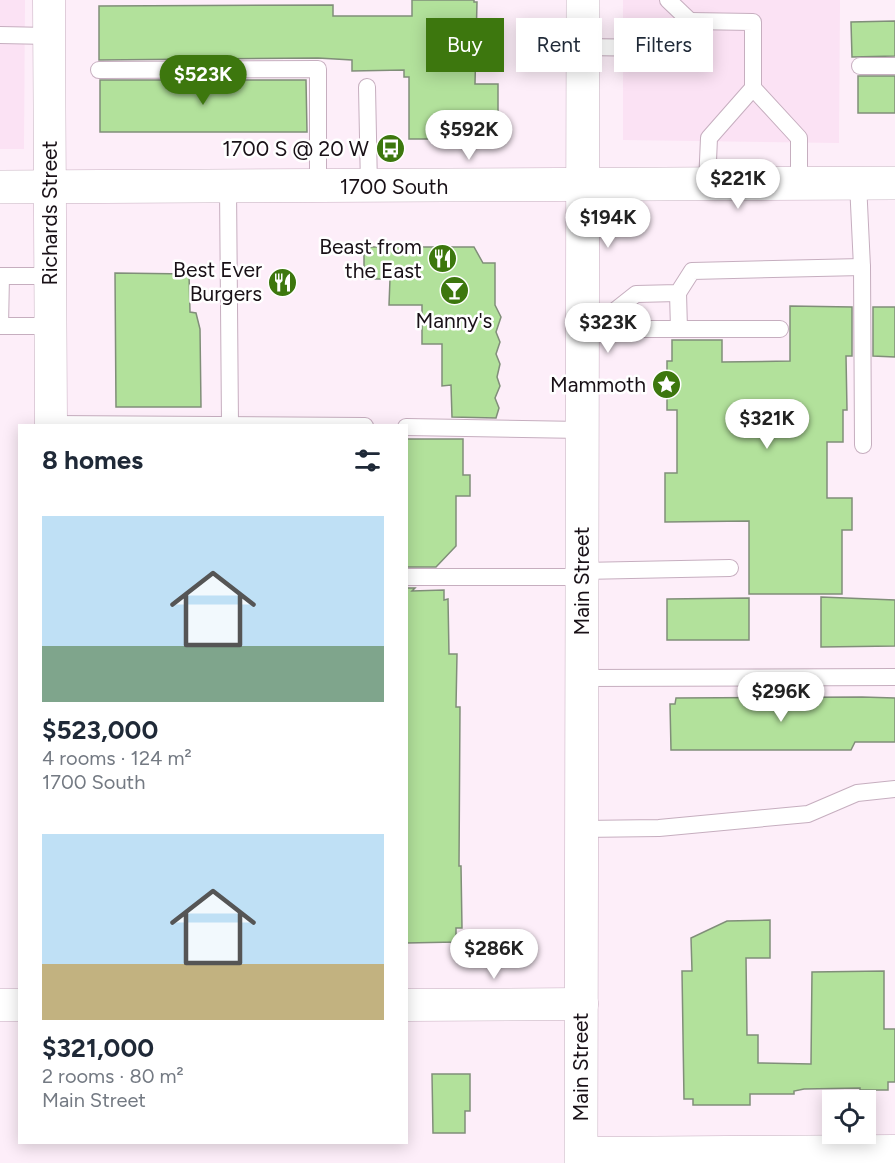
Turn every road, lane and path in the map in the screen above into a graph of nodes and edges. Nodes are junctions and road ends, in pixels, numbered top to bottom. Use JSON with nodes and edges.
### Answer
{"nodes":[{"id":1,"x":49,"y":0,"type":"edge"},
{"id":2,"x":583,"y":0,"type":"edge"},
{"id":3,"x":668,"y":0,"type":"edge"},
{"id":4,"x":583,"y":18,"type":"edge"},
{"id":5,"x":687,"y":18,"type":"edge"},
{"id":6,"x":713,"y":21,"type":"edge"},
{"id":7,"x":0,"y":35,"type":"edge"},
{"id":8,"x":50,"y":36,"type":"junction"},
{"id":9,"x":860,"y":66,"type":"dead end"},
{"id":10,"x":895,"y":66,"type":"edge"},
{"id":11,"x":99,"y":70,"type":"dead end"},
{"id":12,"x":583,"y":72,"type":"edge"},
{"id":13,"x":367,"y":87,"type":"dead end"},
{"id":14,"x":753,"y":88,"type":"junction"},
{"id":15,"x":858,"y":183,"type":"junction"},
{"id":16,"x":895,"y":183,"type":"edge"},
{"id":17,"x":707,"y":184,"type":"junction"},
{"id":18,"x":799,"y":184,"type":"junction"},
{"id":19,"x":583,"y":185,"type":"junction"},
{"id":20,"x":228,"y":187,"type":"junction"},
{"id":21,"x":318,"y":187,"type":"junction"},
{"id":22,"x":369,"y":187,"type":"junction"},
{"id":23,"x":0,"y":188,"type":"edge"},
{"id":24,"x":50,"y":188,"type":"junction"},
{"id":25,"x":862,"y":267,"type":"junction"},
{"id":26,"x":0,"y":276,"type":"edge"},
{"id":27,"x":50,"y":276,"type":"junction"},
{"id":28,"x":678,"y":293,"type":"junction"},
{"id":29,"x":597,"y":313,"type":"junction"},
{"id":30,"x":0,"y":326,"type":"edge"},
{"id":31,"x":50,"y":326,"type":"junction"},
{"id":32,"x":679,"y":328,"type":"junction"},
{"id":33,"x":780,"y":328,"type":"dead end"},
{"id":34,"x":51,"y":424,"type":"edge"},
{"id":35,"x":230,"y":424,"type":"edge"},
{"id":36,"x":408,"y":427,"type":"edge"},
{"id":37,"x":582,"y":430,"type":"junction"},
{"id":38,"x":863,"y":445,"type":"dead end"},
{"id":39,"x":730,"y":568,"type":"dead end"},
{"id":40,"x":582,"y":574,"type":"junction"},
{"id":41,"x":408,"y":577,"type":"edge"},
{"id":42,"x":895,"y":677,"type":"edge"},
{"id":43,"x":582,"y":678,"type":"junction"},
{"id":44,"x":895,"y":789,"type":"edge"},
{"id":45,"x":582,"y":829,"type":"junction"},
{"id":46,"x":582,"y":1004,"type":"junction"},
{"id":47,"x":0,"y":1005,"type":"edge"},
{"id":48,"x":18,"y":1005,"type":"edge"},
{"id":49,"x":408,"y":1005,"type":"edge"},
{"id":50,"x":895,"y":1151,"type":"edge"},
{"id":51,"x":581,"y":1158,"type":"edge"}],
"edges":[{"from":1,"to":8,"type":"street","name":"Richards Street"},
{"from":2,"to":4,"type":"street","name":"Main Street"},
{"from":3,"to":5,"type":"lane"},
{"from":6,"to":14,"type":"lane"},
{"from":7,"to":8,"type":"lane"},
{"from":8,"to":24,"type":"street","name":"Richards Street"},
{"from":9,"to":10,"type":"lane"},
{"from":11,"to":21,"type":"lane"},
{"from":12,"to":19,"type":"street","name":"Main Street"},
{"from":13,"to":22,"type":"lane"},
{"from":14,"to":17,"type":"lane"},
{"from":14,"to":18,"type":"lane"},
{"from":15,"to":16,"type":"street","name":"1700 South"},
{"from":15,"to":18,"type":"street","name":"1700 South"},
{"from":15,"to":25,"type":"lane"},
{"from":17,"to":18,"type":"street","name":"1700 South"},
{"from":17,"to":19,"type":"street","name":"1700 South"},
{"from":19,"to":22,"type":"street","name":"1700 South"},
{"from":19,"to":29,"type":"street","name":"Main Street"},
{"from":20,"to":21,"type":"street","name":"1700 South"},
{"from":20,"to":24,"type":"street","name":"1700 South"},
{"from":20,"to":35,"type":"lane"},
{"from":21,"to":22,"type":"street","name":"1700 South"},
{"from":23,"to":24,"type":"street","name":"1700 South"},
{"from":24,"to":27,"type":"street","name":"Richards Street"},
{"from":25,"to":28,"type":"lane"},
{"from":25,"to":38,"type":"lane"},
{"from":26,"to":27,"type":"lane"},
{"from":26,"to":30,"type":"lane"},
{"from":27,"to":31,"type":"street","name":"Richards Street"},
{"from":28,"to":29,"type":"lane"},
{"from":28,"to":32,"type":"lane"},
{"from":29,"to":32,"type":"lane"},
{"from":29,"to":37,"type":"street","name":"Main Street"},
{"from":30,"to":31,"type":"lane"},
{"from":31,"to":34,"type":"street","name":"Richards Street"},
{"from":32,"to":33,"type":"lane"},
{"from":36,"to":37,"type":"lane"},
{"from":37,"to":40,"type":"street","name":"Main Street"},
{"from":39,"to":40,"type":"lane"},
{"from":40,"to":41,"type":"lane"},
{"from":40,"to":43,"type":"street","name":"Main Street"},
{"from":42,"to":43,"type":"lane"},
{"from":43,"to":45,"type":"street","name":"Main Street"},
{"from":44,"to":45,"type":"lane"},
{"from":45,"to":46,"type":"street","name":"Main Street"},
{"from":46,"to":49,"type":"street"},
{"from":46,"to":51,"type":"street","name":"Main Street"},
{"from":47,"to":48,"type":"street"},
{"from":50,"to":51,"type":"street"}]}
